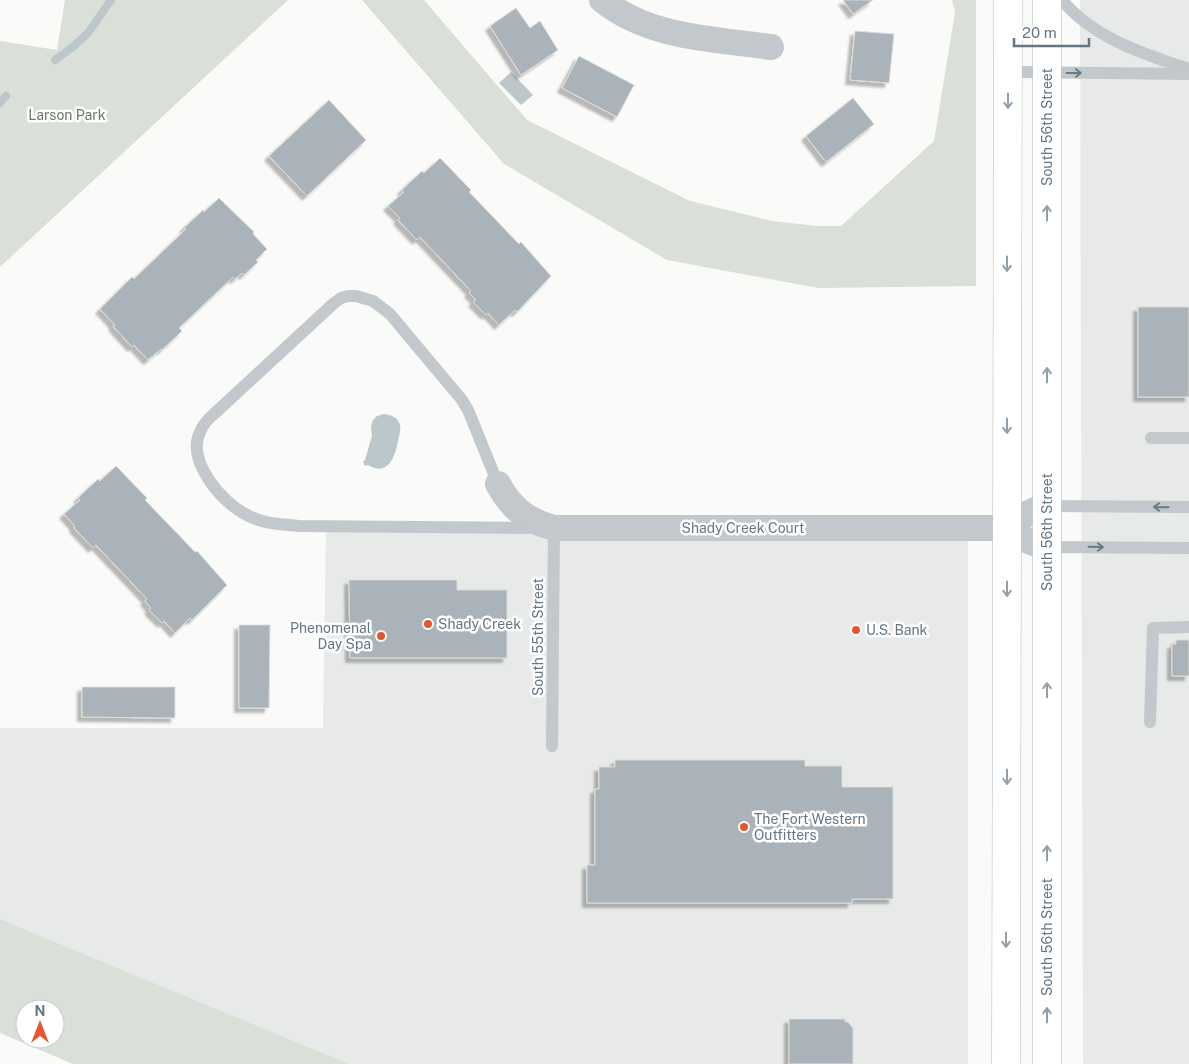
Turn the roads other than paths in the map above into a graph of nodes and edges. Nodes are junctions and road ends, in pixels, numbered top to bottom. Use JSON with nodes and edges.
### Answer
{"nodes":[{"id":1,"x":602,"y":0,"type":"edge"},
{"id":2,"x":1008,"y":0,"type":"edge"},
{"id":3,"x":1047,"y":0,"type":"edge"},
{"id":4,"x":1062,"y":0,"type":"edge"},
{"id":5,"x":771,"y":47,"type":"dead end"},
{"id":6,"x":1189,"y":69,"type":"edge"},
{"id":7,"x":1008,"y":72,"type":"junction"},
{"id":8,"x":1047,"y":73,"type":"junction"},
{"id":9,"x":1189,"y":74,"type":"edge"},
{"id":10,"x":1151,"y":438,"type":"dead end"},
{"id":11,"x":1189,"y":438,"type":"edge"},
{"id":12,"x":498,"y":484,"type":"joint"},
{"id":13,"x":1047,"y":506,"type":"junction"},
{"id":14,"x":1189,"y":507,"type":"edge"},
{"id":15,"x":554,"y":528,"type":"junction"},
{"id":16,"x":1007,"y":528,"type":"junction"},
{"id":17,"x":1047,"y":546,"type":"junction"},
{"id":18,"x":1189,"y":548,"type":"edge"},
{"id":19,"x":1189,"y":627,"type":"edge"},
{"id":20,"x":1150,"y":722,"type":"dead end"},
{"id":21,"x":552,"y":746,"type":"dead end"},
{"id":22,"x":1006,"y":1064,"type":"edge"},
{"id":23,"x":1047,"y":1064,"type":"edge"}],
"edges":[{"from":1,"to":5,"type":"street"},
{"from":2,"to":7,"type":"main road"},
{"from":3,"to":8,"type":"main road","name":"South 56th Street"},
{"from":4,"to":6,"type":"lane"},
{"from":7,"to":8,"type":"lane"},
{"from":7,"to":16,"type":"main road","one_way":true},
{"from":8,"to":9,"type":"lane","one_way":true},
{"from":13,"to":8,"type":"main road","name":"South 56th Street","one_way":true},
{"from":10,"to":11,"type":"lane"},
{"from":12,"to":15,"type":"street","name":"Shady Creek Court"},
{"from":12,"to":15,"type":"lane"},
{"from":14,"to":13,"type":"lane","one_way":true},
{"from":13,"to":16,"type":"street"},
{"from":13,"to":17,"type":"main road","name":"South 56th Street"},
{"from":15,"to":16,"type":"street","name":"Shady Creek Court"},
{"from":15,"to":21,"type":"lane","name":"South 55th Street"},
{"from":16,"to":17,"type":"street"},
{"from":16,"to":22,"type":"main road","one_way":true},
{"from":17,"to":18,"type":"lane","one_way":true},
{"from":23,"to":17,"type":"main road","name":"South 56th Street","one_way":true},
{"from":19,"to":20,"type":"lane"}]}
